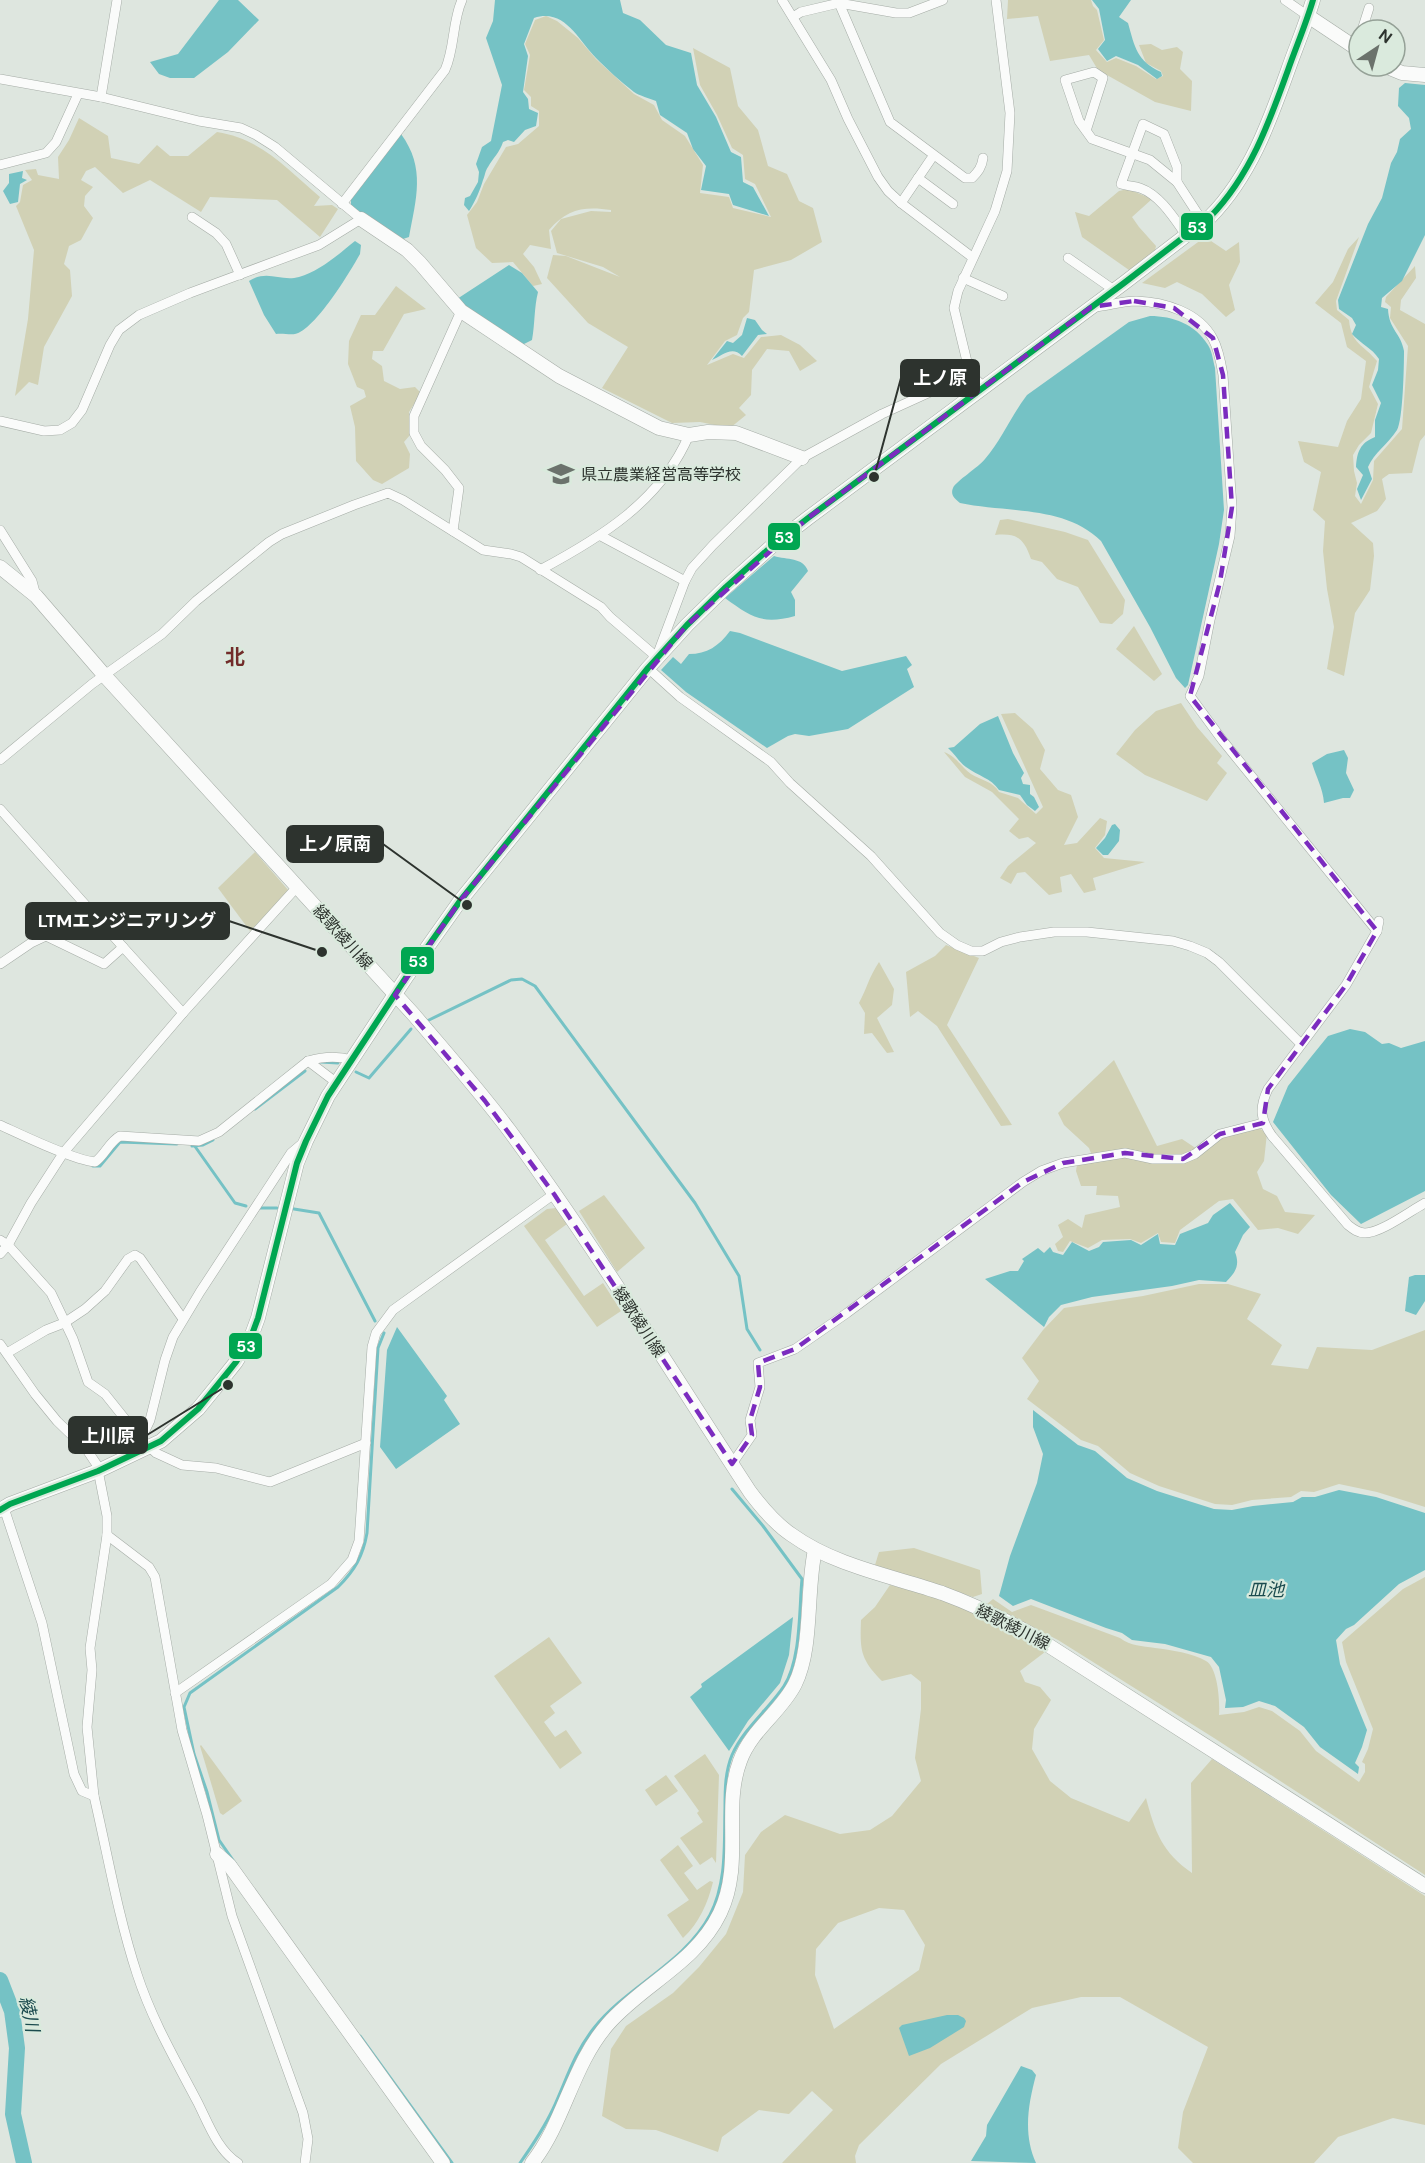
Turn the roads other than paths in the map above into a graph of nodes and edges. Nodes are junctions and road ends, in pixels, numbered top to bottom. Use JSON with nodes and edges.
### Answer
{"nodes":[{"id":1,"x":117,"y":0,"type":"edge"},
{"id":2,"x":462,"y":0,"type":"edge"},
{"id":3,"x":782,"y":0,"type":"edge"},
{"id":4,"x":943,"y":0,"type":"edge"},
{"id":5,"x":996,"y":0,"type":"edge"},
{"id":6,"x":1285,"y":0,"type":"edge"},
{"id":7,"x":1313,"y":0,"type":"edge"},
{"id":8,"x":839,"y":3,"type":"junction"},
{"id":9,"x":1369,"y":8,"type":"dead end"},
{"id":10,"x":1308,"y":16,"type":"junction"},
{"id":11,"x":793,"y":17,"type":"junction"},
{"id":12,"x":1366,"y":18,"type":"edge"},
{"id":13,"x":1347,"y":39,"type":"edge"},
{"id":14,"x":1407,"y":73,"type":"edge"},
{"id":15,"x":1425,"y":75,"type":"edge"},
{"id":16,"x":0,"y":79,"type":"edge"},
{"id":17,"x":78,"y":94,"type":"junction"},
{"id":18,"x":100,"y":97,"type":"junction"},
{"id":19,"x":1086,"y":131,"type":"junction"},
{"id":20,"x":1132,"y":154,"type":"junction"},
{"id":21,"x":983,"y":158,"type":"dead end"},
{"id":22,"x":932,"y":159,"type":"dead end"},
{"id":23,"x":0,"y":165,"type":"edge"},
{"id":24,"x":918,"y":178,"type":"junction"},
{"id":25,"x":1177,"y":182,"type":"junction"},
{"id":26,"x":901,"y":202,"type":"junction"},
{"id":27,"x":342,"y":204,"type":"junction"},
{"id":28,"x":953,"y":204,"type":"dead end"},
{"id":29,"x":192,"y":217,"type":"dead end"},
{"id":30,"x":361,"y":219,"type":"junction"},
{"id":31,"x":1203,"y":222,"type":"junction"},
{"id":32,"x":1186,"y":235,"type":"junction"},
{"id":33,"x":972,"y":257,"type":"junction"},
{"id":34,"x":1068,"y":258,"type":"dead end"},
{"id":35,"x":240,"y":275,"type":"junction"},
{"id":36,"x":963,"y":278,"type":"junction"},
{"id":37,"x":1114,"y":290,"type":"junction"},
{"id":38,"x":1003,"y":296,"type":"dead end"},
{"id":39,"x":1091,"y":307,"type":"junction"},
{"id":40,"x":461,"y":311,"type":"junction"},
{"id":41,"x":970,"y":374,"type":"junction"},
{"id":42,"x":984,"y":387,"type":"junction"},
{"id":43,"x":0,"y":421,"type":"edge"},
{"id":44,"x":689,"y":435,"type":"junction"},
{"id":45,"x":802,"y":458,"type":"junction"},
{"id":46,"x":0,"y":530,"type":"edge"},
{"id":47,"x":453,"y":531,"type":"junction"},
{"id":48,"x":602,"y":536,"type":"junction"},
{"id":49,"x":24,"y":567,"type":"junction"},
{"id":50,"x":5,"y":570,"type":"edge"},
{"id":51,"x":540,"y":570,"type":"junction"},
{"id":52,"x":685,"y":581,"type":"junction"},
{"id":53,"x":36,"y":596,"type":"junction"},
{"id":54,"x":652,"y":664,"type":"junction"},
{"id":55,"x":105,"y":676,"type":"junction"},
{"id":56,"x":0,"y":760,"type":"edge"},
{"id":57,"x":0,"y":809,"type":"edge"},
{"id":58,"x":297,"y":887,"type":"junction"},
{"id":59,"x":123,"y":946,"type":"junction"},
{"id":60,"x":0,"y":964,"type":"edge"},
{"id":61,"x":395,"y":995,"type":"junction"},
{"id":62,"x":183,"y":1013,"type":"junction"},
{"id":63,"x":1301,"y":1044,"type":"junction"},
{"id":64,"x":352,"y":1060,"type":"junction"},
{"id":65,"x":308,"y":1061,"type":"junction"},
{"id":66,"x":337,"y":1083,"type":"junction"},
{"id":67,"x":1263,"y":1123,"type":"junction"},
{"id":68,"x":0,"y":1125,"type":"edge"},
{"id":69,"x":306,"y":1141,"type":"junction"},
{"id":70,"x":64,"y":1152,"type":"junction"},
{"id":71,"x":555,"y":1194,"type":"junction"},
{"id":72,"x":1425,"y":1203,"type":"edge"},
{"id":73,"x":4,"y":1242,"type":"edge"},
{"id":74,"x":0,"y":1254,"type":"edge"},
{"id":75,"x":183,"y":1319,"type":"junction"},
{"id":76,"x":64,"y":1323,"type":"junction"},
{"id":77,"x":0,"y":1344,"type":"edge"},
{"id":78,"x":7,"y":1353,"type":"junction"},
{"id":79,"x":145,"y":1443,"type":"junction"},
{"id":80,"x":366,"y":1443,"type":"junction"},
{"id":81,"x":732,"y":1464,"type":"junction"},
{"id":82,"x":98,"y":1471,"type":"junction"},
{"id":83,"x":5,"y":1507,"type":"edge"},
{"id":84,"x":107,"y":1535,"type":"junction"},
{"id":85,"x":815,"y":1550,"type":"junction"},
{"id":86,"x":175,"y":1694,"type":"junction"},
{"id":87,"x":94,"y":1796,"type":"junction"},
{"id":88,"x":217,"y":1854,"type":"junction"},
{"id":89,"x":1425,"y":1886,"type":"edge"},
{"id":90,"x":537,"y":2160,"type":"edge"},
{"id":91,"x":231,"y":2161,"type":"edge"},
{"id":92,"x":305,"y":2163,"type":"edge"},
{"id":93,"x":443,"y":2163,"type":"edge"}],
"edges":[{"from":1,"to":18,"type":"street"},
{"from":2,"to":27,"type":"street"},
{"from":3,"to":11,"type":"street"},
{"from":4,"to":8,"type":"street"},
{"from":5,"to":33,"type":"street"},
{"from":6,"to":10,"type":"street"},
{"from":7,"to":10,"type":"main road"},
{"from":8,"to":11,"type":"street"},
{"from":8,"to":21,"type":"street"},
{"from":9,"to":12,"type":"street"},
{"from":10,"to":13,"type":"main road"},
{"from":10,"to":31,"type":"main road"},
{"from":11,"to":26,"type":"street"},
{"from":14,"to":15,"type":"main road"},
{"from":16,"to":17,"type":"street"},
{"from":17,"to":18,"type":"street"},
{"from":17,"to":23,"type":"street"},
{"from":18,"to":27,"type":"street"},
{"from":19,"to":19,"type":"street"},
{"from":19,"to":20,"type":"street"},
{"from":20,"to":25,"type":"street"},
{"from":20,"to":25,"type":"street"},
{"from":20,"to":32,"type":"street"},
{"from":22,"to":24,"type":"street"},
{"from":24,"to":26,"type":"street"},
{"from":24,"to":28,"type":"street"},
{"from":25,"to":31,"type":"street"},
{"from":26,"to":33,"type":"street"},
{"from":27,"to":30,"type":"street"},
{"from":29,"to":35,"type":"street"},
{"from":30,"to":35,"type":"street"},
{"from":30,"to":40,"type":"main road"},
{"from":31,"to":32,"type":"main road"},
{"from":32,"to":37,"type":"main road"},
{"from":33,"to":36,"type":"street"},
{"from":34,"to":37,"type":"street"},
{"from":35,"to":43,"type":"street"},
{"from":36,"to":38,"type":"street"},
{"from":36,"to":41,"type":"street"},
{"from":37,"to":39,"type":"main road"},
{"from":39,"to":42,"type":"main road"},
{"from":39,"to":63,"type":"street"},
{"from":40,"to":44,"type":"main road"},
{"from":40,"to":47,"type":"street"},
{"from":41,"to":42,"type":"street"},
{"from":41,"to":45,"type":"street"},
{"from":42,"to":54,"type":"main road"},
{"from":44,"to":45,"type":"main road"},
{"from":44,"to":48,"type":"street"},
{"from":45,"to":52,"type":"street"},
{"from":46,"to":49,"type":"street"},
{"from":47,"to":51,"type":"street"},
{"from":47,"to":55,"type":"street"},
{"from":48,"to":51,"type":"street"},
{"from":48,"to":52,"type":"street"},
{"from":49,"to":50,"type":"street"},
{"from":49,"to":53,"type":"street"},
{"from":50,"to":53,"type":"main road","name":"綾歌綾川線"},
{"from":51,"to":54,"type":"street"},
{"from":52,"to":54,"type":"street"},
{"from":53,"to":55,"type":"main road","name":"綾歌綾川線"},
{"from":54,"to":61,"type":"main road"},
{"from":54,"to":63,"type":"street"},
{"from":55,"to":56,"type":"street"},
{"from":55,"to":58,"type":"main road","name":"綾歌綾川線"},
{"from":57,"to":59,"type":"street"},
{"from":58,"to":61,"type":"main road","name":"綾歌綾川線"},
{"from":58,"to":62,"type":"street"},
{"from":59,"to":60,"type":"street"},
{"from":59,"to":62,"type":"street"},
{"from":61,"to":64,"type":"main road"},
{"from":61,"to":71,"type":"main road","name":"綾歌綾川線"},
{"from":62,"to":70,"type":"street"},
{"from":63,"to":67,"type":"street"},
{"from":64,"to":65,"type":"street"},
{"from":64,"to":66,"type":"main road"},
{"from":65,"to":66,"type":"street"},
{"from":65,"to":70,"type":"street"},
{"from":66,"to":69,"type":"main road"},
{"from":67,"to":72,"type":"street"},
{"from":67,"to":81,"type":"street"},
{"from":68,"to":70,"type":"street"},
{"from":69,"to":75,"type":"street"},
{"from":69,"to":79,"type":"main road"},
{"from":70,"to":73,"type":"street"},
{"from":71,"to":80,"type":"street"},
{"from":71,"to":81,"type":"main road","name":"綾歌綾川線"},
{"from":73,"to":74,"type":"street"},
{"from":73,"to":76,"type":"street"},
{"from":75,"to":76,"type":"street"},
{"from":75,"to":79,"type":"street"},
{"from":76,"to":78,"type":"street"},
{"from":76,"to":79,"type":"street"},
{"from":77,"to":78,"type":"street"},
{"from":78,"to":82,"type":"street"},
{"from":79,"to":80,"type":"street"},
{"from":79,"to":82,"type":"main road"},
{"from":80,"to":86,"type":"street"},
{"from":81,"to":85,"type":"main road","name":"綾歌綾川線"},
{"from":82,"to":83,"type":"main road"},
{"from":82,"to":84,"type":"street"},
{"from":83,"to":87,"type":"street"},
{"from":84,"to":86,"type":"street"},
{"from":84,"to":87,"type":"street"},
{"from":85,"to":89,"type":"main road","name":"綾歌綾川線"},
{"from":85,"to":90,"type":"main road"},
{"from":86,"to":88,"type":"street"},
{"from":87,"to":91,"type":"street"},
{"from":88,"to":92,"type":"street"},
{"from":88,"to":93,"type":"main road"}]}
